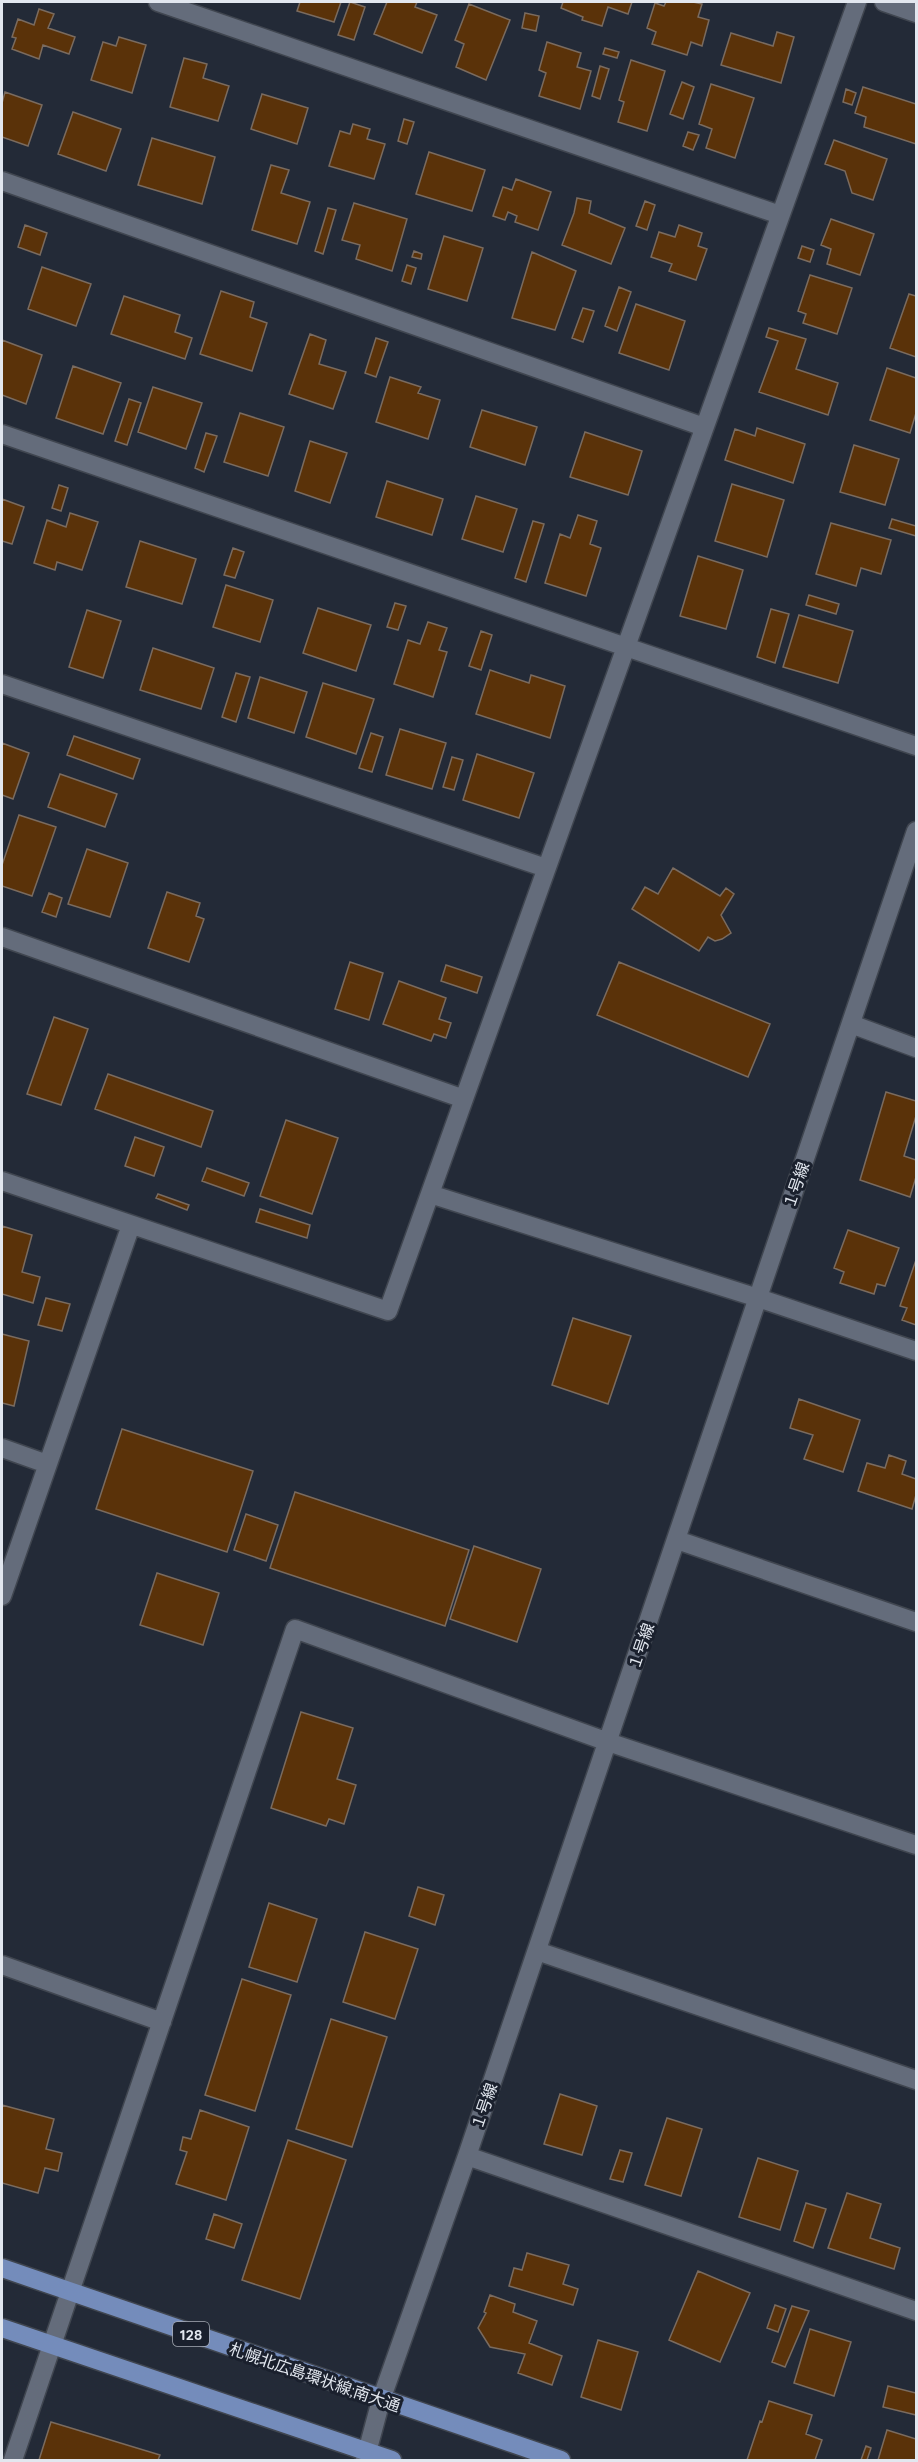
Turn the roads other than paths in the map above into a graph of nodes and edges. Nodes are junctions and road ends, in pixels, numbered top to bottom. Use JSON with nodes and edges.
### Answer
{"nodes":[{"id":1,"x":158,"y":2,"type":"edge"},
{"id":2,"x":857,"y":2,"type":"edge"},
{"id":3,"x":884,"y":2,"type":"edge"},
{"id":4,"x":916,"y":13,"type":"edge"},
{"id":5,"x":2,"y":181,"type":"edge"},
{"id":6,"x":780,"y":215,"type":"junction"},
{"id":7,"x":704,"y":427,"type":"junction"},
{"id":8,"x":2,"y":434,"type":"edge"},
{"id":9,"x":626,"y":646,"type":"junction"},
{"id":10,"x":2,"y":684,"type":"edge"},
{"id":11,"x":916,"y":746,"type":"edge"},
{"id":12,"x":916,"y":831,"type":"edge"},
{"id":13,"x":546,"y":868,"type":"junction"},
{"id":14,"x":2,"y":937,"type":"edge"},
{"id":15,"x":851,"y":1024,"type":"junction"},
{"id":16,"x":916,"y":1048,"type":"edge"},
{"id":17,"x":464,"y":1099,"type":"junction"},
{"id":18,"x":2,"y":1181,"type":"edge"},
{"id":19,"x":430,"y":1194,"type":"junction"},
{"id":20,"x":131,"y":1225,"type":"junction"},
{"id":21,"x":758,"y":1298,"type":"junction"},
{"id":22,"x":916,"y":1351,"type":"edge"},
{"id":23,"x":2,"y":1448,"type":"edge"},
{"id":24,"x":47,"y":1464,"type":"junction"},
{"id":25,"x":677,"y":1540,"type":"junction"},
{"id":26,"x":2,"y":1596,"type":"edge"},
{"id":27,"x":916,"y":1622,"type":"edge"},
{"id":28,"x":608,"y":1742,"type":"junction"},
{"id":29,"x":916,"y":1845,"type":"edge"},
{"id":30,"x":537,"y":1951,"type":"junction"},
{"id":31,"x":2,"y":1965,"type":"edge"},
{"id":32,"x":162,"y":2022,"type":"junction"},
{"id":33,"x":916,"y":2080,"type":"edge"},
{"id":34,"x":467,"y":2156,"type":"junction"},
{"id":35,"x":2,"y":2268,"type":"edge"},
{"id":36,"x":71,"y":2292,"type":"junction"},
{"id":37,"x":916,"y":2311,"type":"edge"},
{"id":38,"x":2,"y":2328,"type":"edge"},
{"id":39,"x":54,"y":2346,"type":"junction"},
{"id":40,"x":381,"y":2400,"type":"junction"},
{"id":41,"x":367,"y":2456,"type":"edge"},
{"id":42,"x":13,"y":2460,"type":"edge"},
{"id":43,"x":392,"y":2460,"type":"edge"},
{"id":44,"x":561,"y":2460,"type":"edge"}],
"edges":[{"from":1,"to":6,"type":"street"},
{"from":2,"to":6,"type":"street"},
{"from":3,"to":4,"type":"street"},
{"from":5,"to":7,"type":"street"},
{"from":6,"to":7,"type":"street"},
{"from":7,"to":9,"type":"street"},
{"from":8,"to":9,"type":"street"},
{"from":9,"to":11,"type":"street"},
{"from":9,"to":13,"type":"street"},
{"from":10,"to":13,"type":"street"},
{"from":12,"to":15,"type":"street","name":"１号線"},
{"from":13,"to":17,"type":"street"},
{"from":14,"to":17,"type":"street"},
{"from":15,"to":16,"type":"street"},
{"from":15,"to":21,"type":"street","name":"１号線"},
{"from":17,"to":19,"type":"street"},
{"from":18,"to":20,"type":"street"},
{"from":19,"to":20,"type":"street"},
{"from":19,"to":21,"type":"street"},
{"from":20,"to":24,"type":"street"},
{"from":21,"to":22,"type":"street"},
{"from":21,"to":25,"type":"street","name":"１号線"},
{"from":23,"to":24,"type":"street"},
{"from":24,"to":26,"type":"street"},
{"from":25,"to":27,"type":"street"},
{"from":25,"to":28,"type":"street","name":"１号線"},
{"from":28,"to":29,"type":"street"},
{"from":28,"to":30,"type":"street","name":"１号線"},
{"from":28,"to":32,"type":"street"},
{"from":30,"to":33,"type":"street"},
{"from":30,"to":34,"type":"street","name":"１号線"},
{"from":31,"to":32,"type":"street"},
{"from":32,"to":36,"type":"street"},
{"from":34,"to":37,"type":"street"},
{"from":34,"to":40,"type":"street","name":"１号線"},
{"from":35,"to":36,"type":"main road","name":"札幌北広島環状線;南大通","number":"128"},
{"from":36,"to":39,"type":"street"},
{"from":36,"to":40,"type":"main road","name":"札幌北広島環状線;南大通","number":"128"},
{"from":38,"to":39,"type":"main road"},
{"from":39,"to":41,"type":"main road"},
{"from":39,"to":42,"type":"street"},
{"from":40,"to":41,"type":"street","name":"１号線"},
{"from":40,"to":44,"type":"main road","name":"札幌北広島環状線;南大通","number":"128"},
{"from":41,"to":43,"type":"main road"}]}
